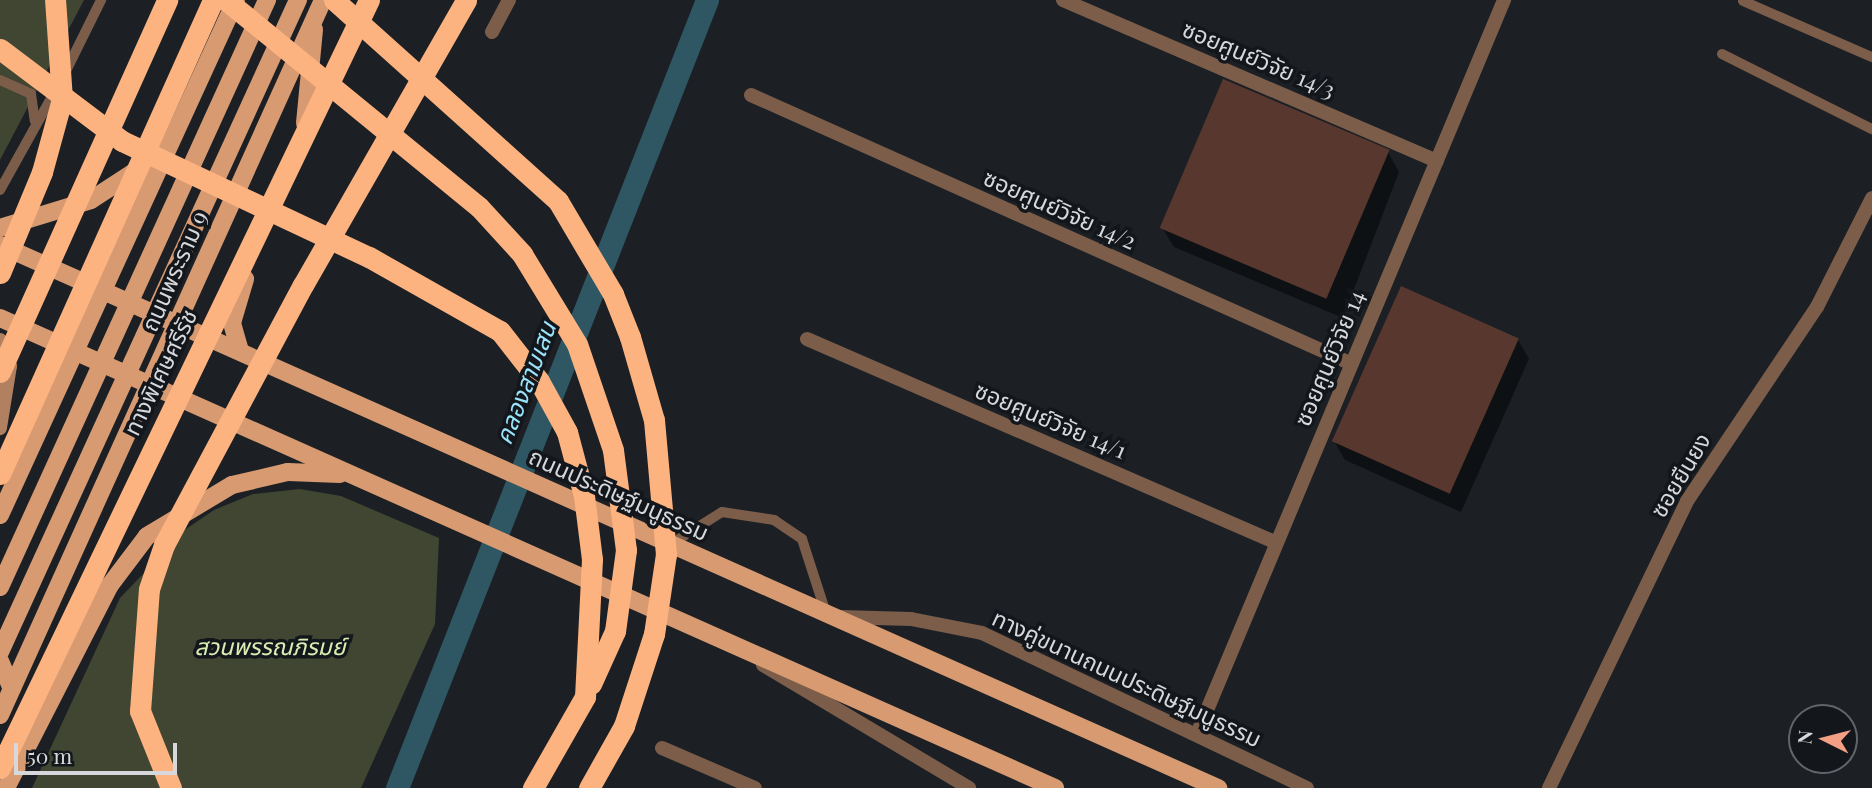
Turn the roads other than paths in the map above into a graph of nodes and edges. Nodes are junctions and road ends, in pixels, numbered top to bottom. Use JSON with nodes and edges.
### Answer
{"nodes":[{"id":1,"x":55,"y":0,"type":"edge"},
{"id":2,"x":101,"y":0,"type":"edge"},
{"id":3,"x":167,"y":0,"type":"edge"},
{"id":4,"x":213,"y":0,"type":"edge"},
{"id":5,"x":226,"y":0,"type":"edge"},
{"id":6,"x":236,"y":0,"type":"edge"},
{"id":7,"x":267,"y":0,"type":"edge"},
{"id":8,"x":298,"y":0,"type":"edge"},
{"id":9,"x":323,"y":0,"type":"edge"},
{"id":10,"x":334,"y":0,"type":"edge"},
{"id":11,"x":466,"y":0,"type":"edge"},
{"id":12,"x":509,"y":0,"type":"edge"},
{"id":13,"x":1063,"y":0,"type":"edge"},
{"id":14,"x":1504,"y":0,"type":"edge"},
{"id":15,"x":369,"y":1,"type":"edge"},
{"id":16,"x":1743,"y":1,"type":"edge"},
{"id":17,"x":314,"y":18,"type":"junction"},
{"id":18,"x":492,"y":32,"type":"dead end"},
{"id":19,"x":0,"y":49,"type":"edge"},
{"id":20,"x":1721,"y":54,"type":"dead end"},
{"id":21,"x":1872,"y":57,"type":"edge"},
{"id":22,"x":0,"y":80,"type":"edge"},
{"id":23,"x":751,"y":94,"type":"dead end"},
{"id":24,"x":1871,"y":125,"type":"edge"},
{"id":25,"x":32,"y":131,"type":"junction"},
{"id":26,"x":167,"y":151,"type":"junction"},
{"id":27,"x":1437,"y":161,"type":"junction"},
{"id":28,"x":0,"y":190,"type":"edge"},
{"id":29,"x":1872,"y":198,"type":"edge"},
{"id":30,"x":0,"y":228,"type":"edge"},
{"id":31,"x":0,"y":245,"type":"edge"},
{"id":32,"x":0,"y":273,"type":"edge"},
{"id":33,"x":102,"y":291,"type":"junction"},
{"id":34,"x":0,"y":318,"type":"edge"},
{"id":35,"x":177,"y":324,"type":"junction"},
{"id":36,"x":0,"y":340,"type":"edge"},
{"id":37,"x":807,"y":340,"type":"dead end"},
{"id":38,"x":240,"y":351,"type":"junction"},
{"id":39,"x":75,"y":352,"type":"junction"},
{"id":40,"x":1352,"y":364,"type":"junction"},
{"id":41,"x":0,"y":372,"type":"edge"},
{"id":42,"x":149,"y":385,"type":"junction"},
{"id":43,"x":0,"y":428,"type":"edge"},
{"id":44,"x":0,"y":474,"type":"edge"},
{"id":45,"x":351,"y":474,"type":"junction"},
{"id":46,"x":0,"y":515,"type":"edge"},
{"id":47,"x":1277,"y":543,"type":"junction"},
{"id":48,"x":671,"y":544,"type":"junction"},
{"id":49,"x":0,"y":587,"type":"edge"},
{"id":50,"x":833,"y":614,"type":"junction"},
{"id":51,"x":722,"y":640,"type":"junction"},
{"id":52,"x":0,"y":652,"type":"edge"},
{"id":53,"x":0,"y":661,"type":"edge"},
{"id":54,"x":12,"y":689,"type":"junction"},
{"id":55,"x":585,"y":697,"type":"junction"},
{"id":56,"x":0,"y":715,"type":"edge"},
{"id":57,"x":1196,"y":734,"type":"junction"},
{"id":58,"x":662,"y":748,"type":"dead end"},
{"id":59,"x":0,"y":768,"type":"edge"},
{"id":60,"x":6,"y":788,"type":"edge"},
{"id":61,"x":171,"y":788,"type":"edge"},
{"id":62,"x":533,"y":788,"type":"edge"},
{"id":63,"x":589,"y":788,"type":"edge"},
{"id":64,"x":755,"y":788,"type":"edge"},
{"id":65,"x":969,"y":788,"type":"edge"},
{"id":66,"x":1055,"y":788,"type":"edge"},
{"id":67,"x":1218,"y":788,"type":"edge"},
{"id":68,"x":1307,"y":788,"type":"edge"},
{"id":69,"x":1549,"y":788,"type":"edge"}],
"edges":[{"from":1,"to":32,"type":"highway","bridge":true},
{"from":2,"to":25,"type":"lane"},
{"from":3,"to":41,"type":"highway","bridge":true},
{"from":4,"to":44,"type":"highway","bridge":true},
{"from":5,"to":55,"type":"highway","bridge":true},
{"from":6,"to":26,"type":"main road"},
{"from":7,"to":49,"type":"main road","name":"ถนนพระราม 9","bridge":true},
{"from":8,"to":52,"type":"main road","name":"ถนนพระราม 9","bridge":true},
{"from":9,"to":17,"type":"main road","name":"ถนนพระราม 9"},
{"from":10,"to":63,"type":"highway","bridge":true},
{"from":11,"to":61,"type":"highway","bridge":true},
{"from":12,"to":18,"type":"street"},
{"from":13,"to":27,"type":"street","name":"ซอยศูนย์วิจัย 14/3"},
{"from":14,"to":27,"type":"street","name":"ซอยศูนย์วิจัย 14"},
{"from":15,"to":59,"type":"highway","name":"ทางพิเศษศรีรัช","bridge":true},
{"from":16,"to":21,"type":"lane"},
{"from":17,"to":35,"type":"main road","name":"ถนนพระราม 9"},
{"from":17,"to":38,"type":"main road"},
{"from":19,"to":55,"type":"highway","bridge":true},
{"from":20,"to":24,"type":"lane"},
{"from":22,"to":25,"type":"lane"},
{"from":23,"to":40,"type":"street","name":"ซอยศูนย์วิจัย 14/2"},
{"from":25,"to":28,"type":"lane"},
{"from":26,"to":30,"type":"main road"},
{"from":26,"to":33,"type":"main road"},
{"from":27,"to":40,"type":"street","name":"ซอยศูนย์วิจัย 14"},
{"from":29,"to":69,"type":"street","name":"ซอยยืนยง"},
{"from":31,"to":33,"type":"main road","name":"ถนนประดิษฐ์มนูธรรม"},
{"from":33,"to":35,"type":"main road","name":"ถนนประดิษฐ์มนูธรรม"},
{"from":33,"to":39,"type":"main road"},
{"from":34,"to":39,"type":"main road"},
{"from":35,"to":38,"type":"main road","name":"ถนนประดิษฐ์มนูธรรม"},
{"from":35,"to":42,"type":"main road","name":"ถนนพระราม 9"},
{"from":36,"to":43,"type":"main road"},
{"from":37,"to":47,"type":"street","name":"ซอยศูนย์วิจัย 14/1"},
{"from":38,"to":48,"type":"main road","name":"ถนนประดิษฐ์มนูธรรม"},
{"from":39,"to":42,"type":"main road"},
{"from":39,"to":46,"type":"main road"},
{"from":40,"to":47,"type":"street","name":"ซอยศูนย์วิจัย 14"},
{"from":42,"to":45,"type":"main road"},
{"from":42,"to":54,"type":"main road","name":"ถนนพระราม 9"},
{"from":45,"to":51,"type":"main road"},
{"from":45,"to":60,"type":"main road"},
{"from":47,"to":57,"type":"street","name":"ซอยศูนย์วิจัย 14"},
{"from":48,"to":50,"type":"main road","name":"ถนนประดิษฐ์มนูธรรม"},
{"from":48,"to":50,"type":"lane"},
{"from":50,"to":57,"type":"street","name":"ทางคู่ขนานถนนประดิษฐ์มนูธรรม"},
{"from":50,"to":67,"type":"main road","name":"ถนนประดิษฐ์มนูธรรม"},
{"from":51,"to":65,"type":"street"},
{"from":51,"to":66,"type":"main road"},
{"from":53,"to":54,"type":"main road"},
{"from":54,"to":56,"type":"main road","name":"ถนนพระราม 9"},
{"from":55,"to":62,"type":"highway"},
{"from":57,"to":68,"type":"street","name":"ทางคู่ขนานถนนประดิษฐ์มนูธรรม"},
{"from":58,"to":64,"type":"street"}]}
